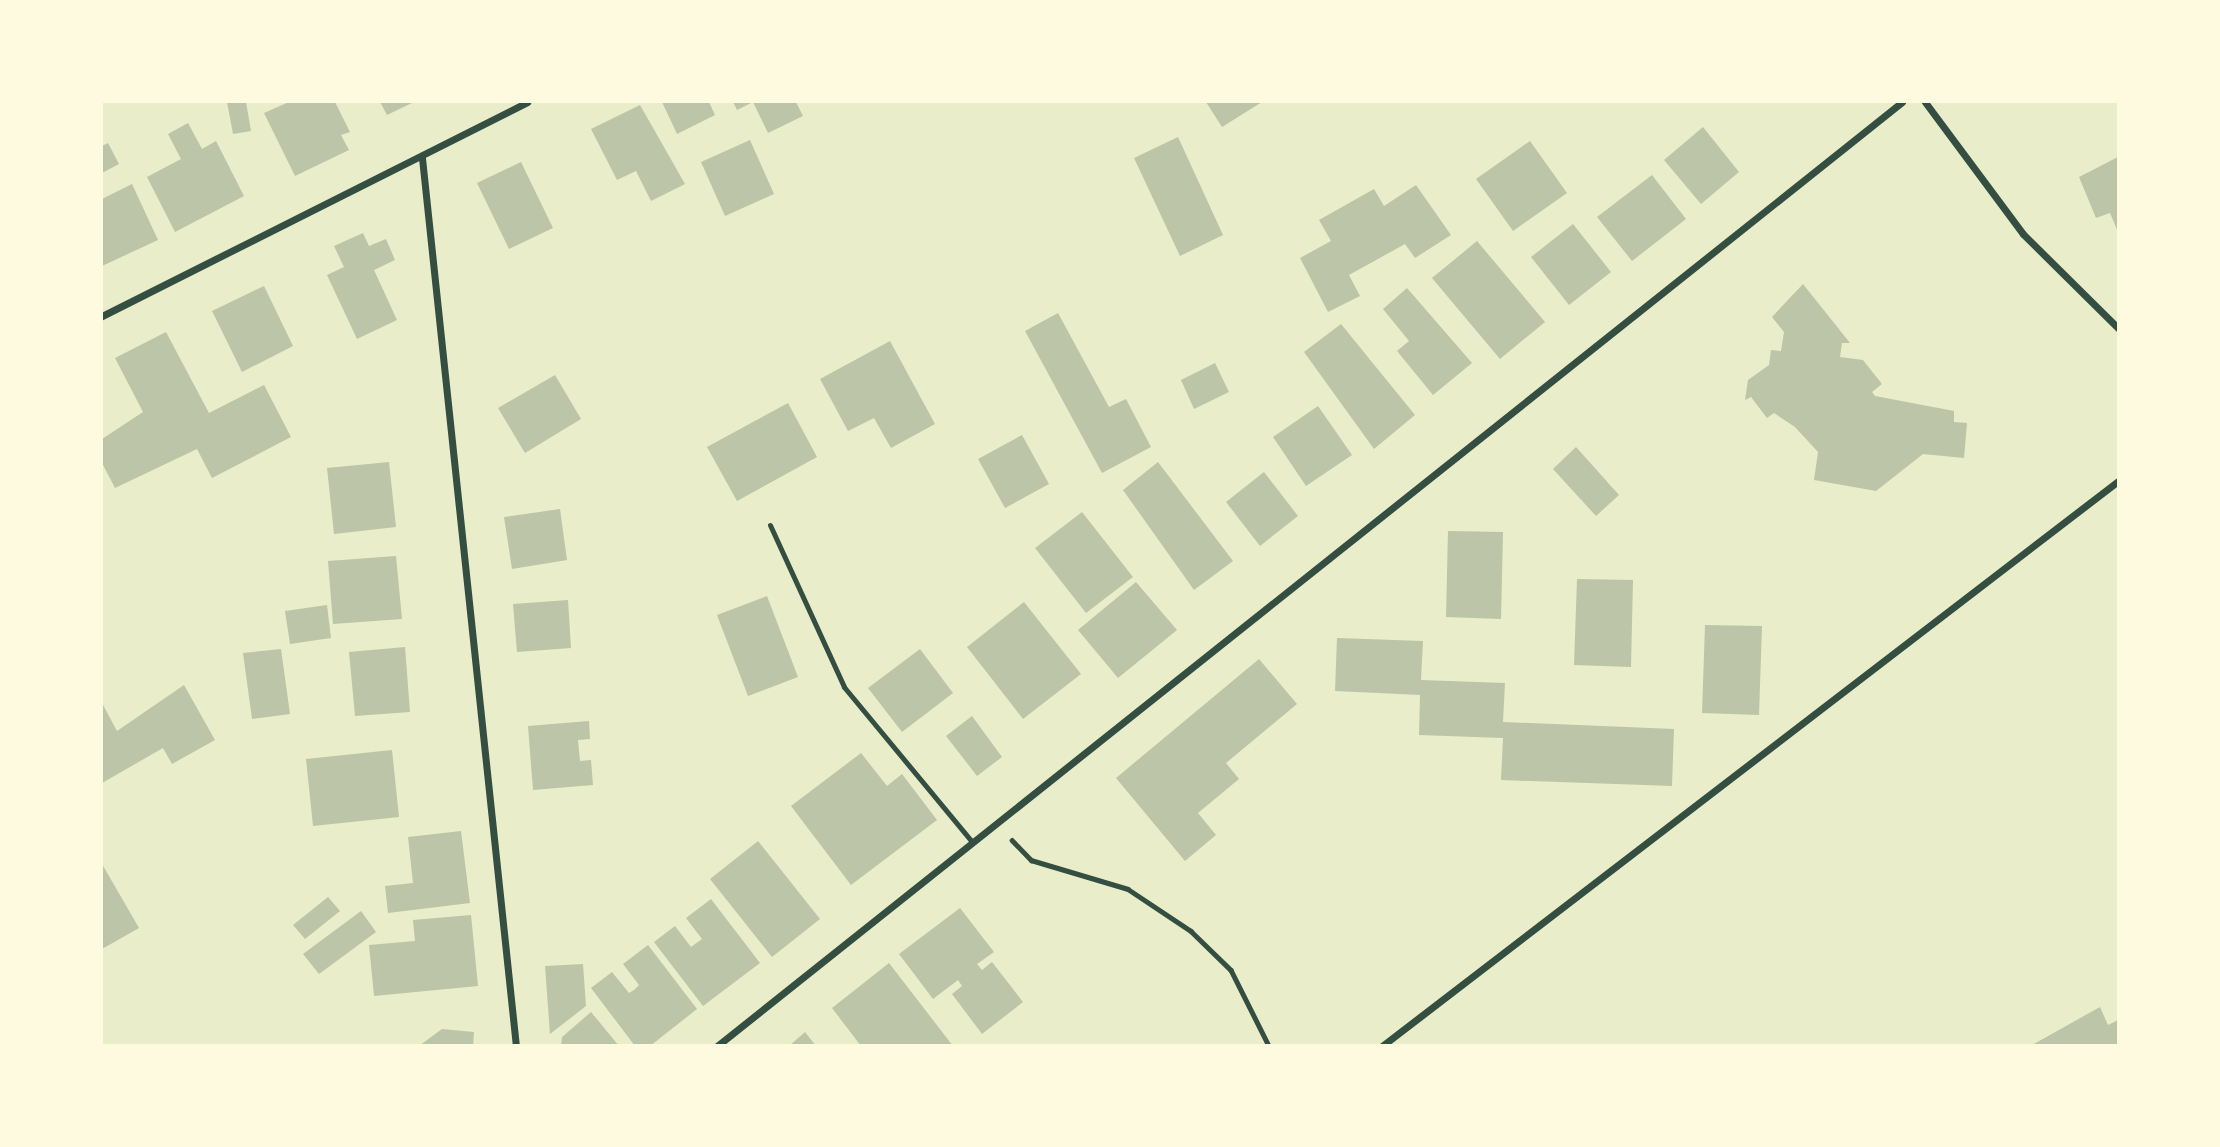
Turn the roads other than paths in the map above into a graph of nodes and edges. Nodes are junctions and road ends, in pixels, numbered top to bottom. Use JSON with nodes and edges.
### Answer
{"nodes":[{"id":1,"x":527,"y":102,"type":"edge"},
{"id":2,"x":1902,"y":102,"type":"edge"},
{"id":3,"x":1925,"y":102,"type":"edge"},
{"id":4,"x":422,"y":158,"type":"junction"},
{"id":5,"x":102,"y":316,"type":"edge"},
{"id":6,"x":2119,"y":328,"type":"edge"},
{"id":7,"x":2119,"y":481,"type":"edge"},
{"id":8,"x":770,"y":525,"type":"dead end"},
{"id":9,"x":973,"y":844,"type":"junction"},
{"id":10,"x":516,"y":1045,"type":"edge"},
{"id":11,"x":717,"y":1045,"type":"edge"},
{"id":12,"x":1382,"y":1045,"type":"edge"}],
"edges":[{"from":1,"to":4,"type":"street"},
{"from":2,"to":9,"type":"street"},
{"from":3,"to":6,"type":"street"},
{"from":4,"to":5,"type":"street"},
{"from":4,"to":10,"type":"street"},
{"from":7,"to":12,"type":"street"},
{"from":8,"to":9,"type":"lane"},
{"from":9,"to":11,"type":"street"}]}
